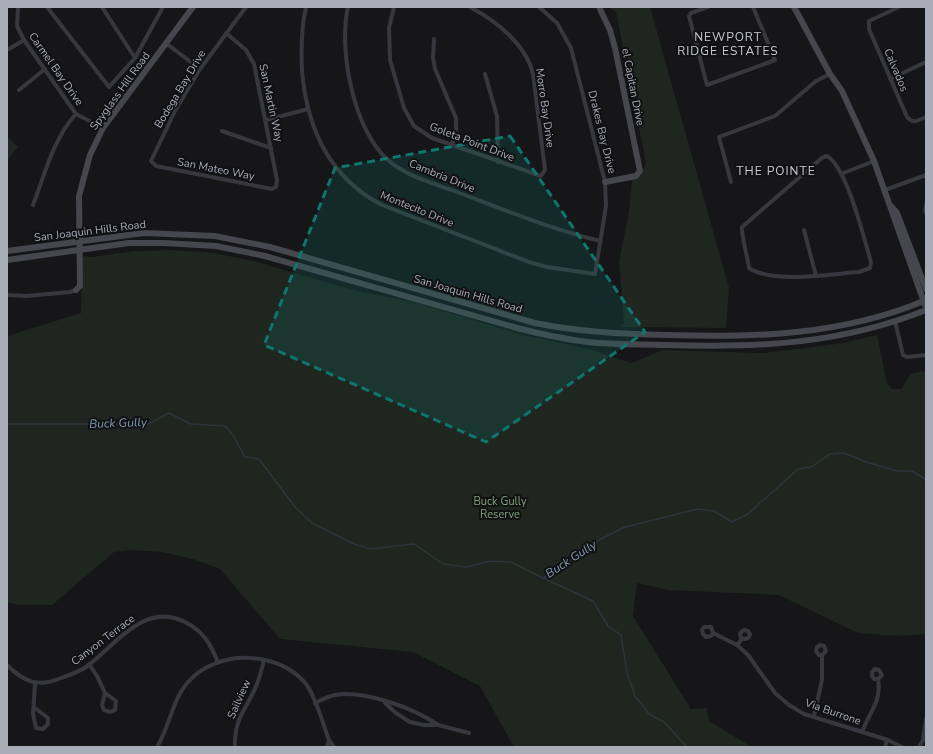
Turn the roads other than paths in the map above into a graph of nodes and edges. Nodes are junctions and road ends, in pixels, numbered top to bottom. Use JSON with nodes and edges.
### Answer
{"nodes":[{"id":1,"x":18,"y":7,"type":"edge"},
{"id":2,"x":47,"y":7,"type":"edge"},
{"id":3,"x":102,"y":7,"type":"edge"},
{"id":4,"x":157,"y":7,"type":"edge"},
{"id":5,"x":193,"y":7,"type":"edge"},
{"id":6,"x":246,"y":7,"type":"edge"},
{"id":7,"x":306,"y":7,"type":"edge"},
{"id":8,"x":348,"y":7,"type":"edge"},
{"id":9,"x":394,"y":7,"type":"edge"},
{"id":10,"x":470,"y":7,"type":"edge"},
{"id":11,"x":539,"y":7,"type":"edge"},
{"id":12,"x":599,"y":7,"type":"edge"},
{"id":13,"x":708,"y":7,"type":"edge"},
{"id":14,"x":752,"y":7,"type":"edge"},
{"id":15,"x":794,"y":7,"type":"edge"},
{"id":16,"x":900,"y":7,"type":"edge"},
{"id":17,"x":162,"y":9,"type":"edge"},
{"id":18,"x":226,"y":33,"type":"junction"},
{"id":19,"x":434,"y":39,"type":"dead end"},
{"id":20,"x":24,"y":40,"type":"junction"},
{"id":21,"x":167,"y":44,"type":"junction"},
{"id":22,"x":9,"y":49,"type":"dead end"},
{"id":23,"x":135,"y":58,"type":"junction"},
{"id":24,"x":926,"y":62,"type":"edge"},
{"id":25,"x":45,"y":69,"type":"junction"},
{"id":26,"x":200,"y":69,"type":"junction"},
{"id":27,"x":485,"y":74,"type":"dead end"},
{"id":28,"x":830,"y":74,"type":"junction"},
{"id":29,"x":890,"y":79,"type":"junction"},
{"id":30,"x":19,"y":90,"type":"dead end"},
{"id":31,"x":308,"y":109,"type":"junction"},
{"id":32,"x":76,"y":114,"type":"junction"},
{"id":33,"x":926,"y":117,"type":"edge"},
{"id":34,"x":266,"y":120,"type":"junction"},
{"id":35,"x":103,"y":128,"type":"junction"},
{"id":36,"x":222,"y":131,"type":"dead end"},
{"id":37,"x":452,"y":146,"type":"junction"},
{"id":38,"x":271,"y":148,"type":"junction"},
{"id":39,"x":874,"y":161,"type":"junction"},
{"id":40,"x":498,"y":162,"type":"junction"},
{"id":41,"x":152,"y":164,"type":"joint"},
{"id":42,"x":544,"y":166,"type":"joint"},
{"id":43,"x":841,"y":174,"type":"junction"},
{"id":44,"x":926,"y":175,"type":"edge"},
{"id":45,"x":605,"y":182,"type":"junction"},
{"id":46,"x":731,"y":182,"type":"dead end"},
{"id":47,"x":276,"y":187,"type":"joint"},
{"id":48,"x":885,"y":190,"type":"junction"},
{"id":49,"x":890,"y":204,"type":"junction"},
{"id":50,"x":926,"y":204,"type":"edge"},
{"id":51,"x":33,"y":205,"type":"dead end"},
{"id":52,"x":926,"y":213,"type":"edge"},
{"id":53,"x":804,"y":230,"type":"dead end"},
{"id":54,"x":79,"y":241,"type":"junction"},
{"id":55,"x":600,"y":241,"type":"junction"},
{"id":56,"x":7,"y":251,"type":"edge"},
{"id":57,"x":78,"y":251,"type":"junction"},
{"id":58,"x":7,"y":260,"type":"edge"},
{"id":59,"x":595,"y":274,"type":"joint"},
{"id":60,"x":816,"y":276,"type":"junction"},
{"id":61,"x":926,"y":289,"type":"edge"},
{"id":62,"x":76,"y":290,"type":"joint"},
{"id":63,"x":7,"y":296,"type":"edge"},
{"id":64,"x":925,"y":302,"type":"edge"},
{"id":65,"x":926,"y":310,"type":"edge"},
{"id":66,"x":894,"y":321,"type":"junction"},
{"id":67,"x":926,"y":355,"type":"edge"},
{"id":68,"x":713,"y":633,"type":"dead end"},
{"id":69,"x":742,"y":639,"type":"dead end"},
{"id":70,"x":737,"y":645,"type":"junction"},
{"id":71,"x":822,"y":655,"type":"dead end"},
{"id":72,"x":264,"y":660,"type":"junction"},
{"id":73,"x":218,"y":663,"type":"junction"},
{"id":74,"x":89,"y":664,"type":"junction"},
{"id":75,"x":7,"y":665,"type":"edge"},
{"id":76,"x":878,"y":679,"type":"dead end"},
{"id":77,"x":35,"y":684,"type":"junction"},
{"id":78,"x":105,"y":693,"type":"junction"},
{"id":79,"x":383,"y":702,"type":"junction"},
{"id":80,"x":315,"y":703,"type":"junction"},
{"id":81,"x":35,"y":708,"type":"junction"},
{"id":82,"x":814,"y":716,"type":"junction"},
{"id":83,"x":926,"y":719,"type":"edge"},
{"id":84,"x":438,"y":725,"type":"junction"},
{"id":85,"x":862,"y":732,"type":"junction"},
{"id":86,"x":468,"y":734,"type":"dead end"},
{"id":87,"x":329,"y":740,"type":"junction"},
{"id":88,"x":887,"y":740,"type":"junction"},
{"id":89,"x":156,"y":747,"type":"edge"},
{"id":90,"x":235,"y":747,"type":"edge"},
{"id":91,"x":327,"y":747,"type":"edge"},
{"id":92,"x":334,"y":747,"type":"edge"},
{"id":93,"x":886,"y":747,"type":"edge"},
{"id":94,"x":902,"y":747,"type":"edge"},
{"id":95,"x":919,"y":747,"type":"edge"}],
"edges":[{"from":1,"to":20,"type":"street","name":"Carmel Bay Drive"},
{"from":2,"to":23,"type":"street"},
{"from":3,"to":23,"type":"street"},
{"from":4,"to":17,"type":"street"},
{"from":5,"to":21,"type":"main road","name":"Spyglass Hill Road"},
{"from":6,"to":18,"type":"street","name":"Bodega Bay Drive"},
{"from":7,"to":31,"type":"street","name":"Montecito Drive"},
{"from":8,"to":55,"type":"street","name":"Cambria Drive"},
{"from":9,"to":37,"type":"street","name":"Goleta Point Drive"},
{"from":10,"to":42,"type":"street","name":"Morro Bay Drive"},
{"from":11,"to":45,"type":"street","name":"Drakes Bay Drive"},
{"from":12,"to":45,"type":"main road","name":"el Capitan Drive"},
{"from":13,"to":14,"type":"street"},
{"from":15,"to":28,"type":"main road"},
{"from":16,"to":29,"type":"street","name":"Calvados"},
{"from":17,"to":23,"type":"street"},
{"from":18,"to":26,"type":"street","name":"Bodega Bay Drive"},
{"from":18,"to":34,"type":"street","name":"San Martin Way"},
{"from":19,"to":37,"type":"street"},
{"from":20,"to":22,"type":"street"},
{"from":20,"to":25,"type":"street","name":"Carmel Bay Drive"},
{"from":21,"to":26,"type":"street"},
{"from":21,"to":35,"type":"main road","name":"Spyglass Hill Road"},
{"from":24,"to":29,"type":"street"},
{"from":25,"to":30,"type":"street"},
{"from":25,"to":32,"type":"street","name":"Carmel Bay Drive"},
{"from":26,"to":41,"type":"street","name":"Bodega Bay Drive"},
{"from":27,"to":40,"type":"street"},
{"from":28,"to":39,"type":"main road"},
{"from":28,"to":46,"type":"street"},
{"from":29,"to":33,"type":"street","name":"Calvados"},
{"from":31,"to":34,"type":"street"},
{"from":31,"to":59,"type":"street","name":"Montecito Drive"},
{"from":32,"to":35,"type":"street","name":"Carmel Bay Drive"},
{"from":32,"to":51,"type":"street"},
{"from":34,"to":38,"type":"street","name":"San Martin Way"},
{"from":35,"to":54,"type":"main road","name":"Spyglass Hill Road"},
{"from":36,"to":38,"type":"street"},
{"from":37,"to":40,"type":"street","name":"Goleta Point Drive"},
{"from":38,"to":47,"type":"street","name":"San Martin Way"},
{"from":39,"to":43,"type":"street"},
{"from":39,"to":48,"type":"main road"},
{"from":40,"to":42,"type":"street","name":"Goleta Point Drive"},
{"from":41,"to":47,"type":"street","name":"San Mateo Way"},
{"from":43,"to":60,"type":"street"},
{"from":43,"to":60,"type":"street"},
{"from":44,"to":48,"type":"street"},
{"from":45,"to":55,"type":"street","name":"Drakes Bay Drive"},
{"from":48,"to":49,"type":"main road"},
{"from":49,"to":61,"type":"main road"},
{"from":49,"to":64,"type":"main road"},
{"from":50,"to":52,"type":"street"},
{"from":53,"to":60,"type":"street"},
{"from":54,"to":56,"type":"main road","name":"San Joaquin Hills Road"},
{"from":54,"to":57,"type":"main road","name":"Spyglass Hill Road"},
{"from":54,"to":64,"type":"main road","name":"San Joaquin Hills Road"},
{"from":55,"to":59,"type":"street","name":"Drakes Bay Drive"},
{"from":57,"to":58,"type":"main road","name":"San Joaquin Hills Road"},
{"from":57,"to":62,"type":"main road","name":"Spyglass Hill Road"},
{"from":57,"to":66,"type":"main road","name":"San Joaquin Hills Road"},
{"from":62,"to":63,"type":"street"},
{"from":65,"to":66,"type":"main road","name":"San Joaquin Hills Road"},
{"from":66,"to":67,"type":"street"},
{"from":68,"to":70,"type":"street","name":"Via Burrone"},
{"from":69,"to":70,"type":"street"},
{"from":70,"to":82,"type":"street","name":"Via Burrone"},
{"from":71,"to":82,"type":"street"},
{"from":72,"to":73,"type":"street"},
{"from":72,"to":80,"type":"street"},
{"from":72,"to":90,"type":"street","name":"Sailview"},
{"from":73,"to":74,"type":"street","name":"Canyon Terrace"},
{"from":73,"to":89,"type":"street"},
{"from":74,"to":77,"type":"street","name":"Canyon Terrace"},
{"from":74,"to":78,"type":"street"},
{"from":75,"to":77,"type":"street"},
{"from":76,"to":85,"type":"street"},
{"from":77,"to":81,"type":"street"},
{"from":78,"to":78,"type":"street"},
{"from":79,"to":80,"type":"street"},
{"from":79,"to":84,"type":"street"},
{"from":79,"to":84,"type":"street"},
{"from":80,"to":87,"type":"street"},
{"from":81,"to":81,"type":"street"},
{"from":82,"to":85,"type":"street","name":"Via Burrone"},
{"from":83,"to":95,"type":"street"},
{"from":84,"to":86,"type":"street"},
{"from":85,"to":88,"type":"street","name":"Via Burrone"},
{"from":87,"to":91,"type":"street"},
{"from":87,"to":92,"type":"street"},
{"from":88,"to":93,"type":"street"},
{"from":88,"to":94,"type":"street","name":"Via Burrone"}]}
